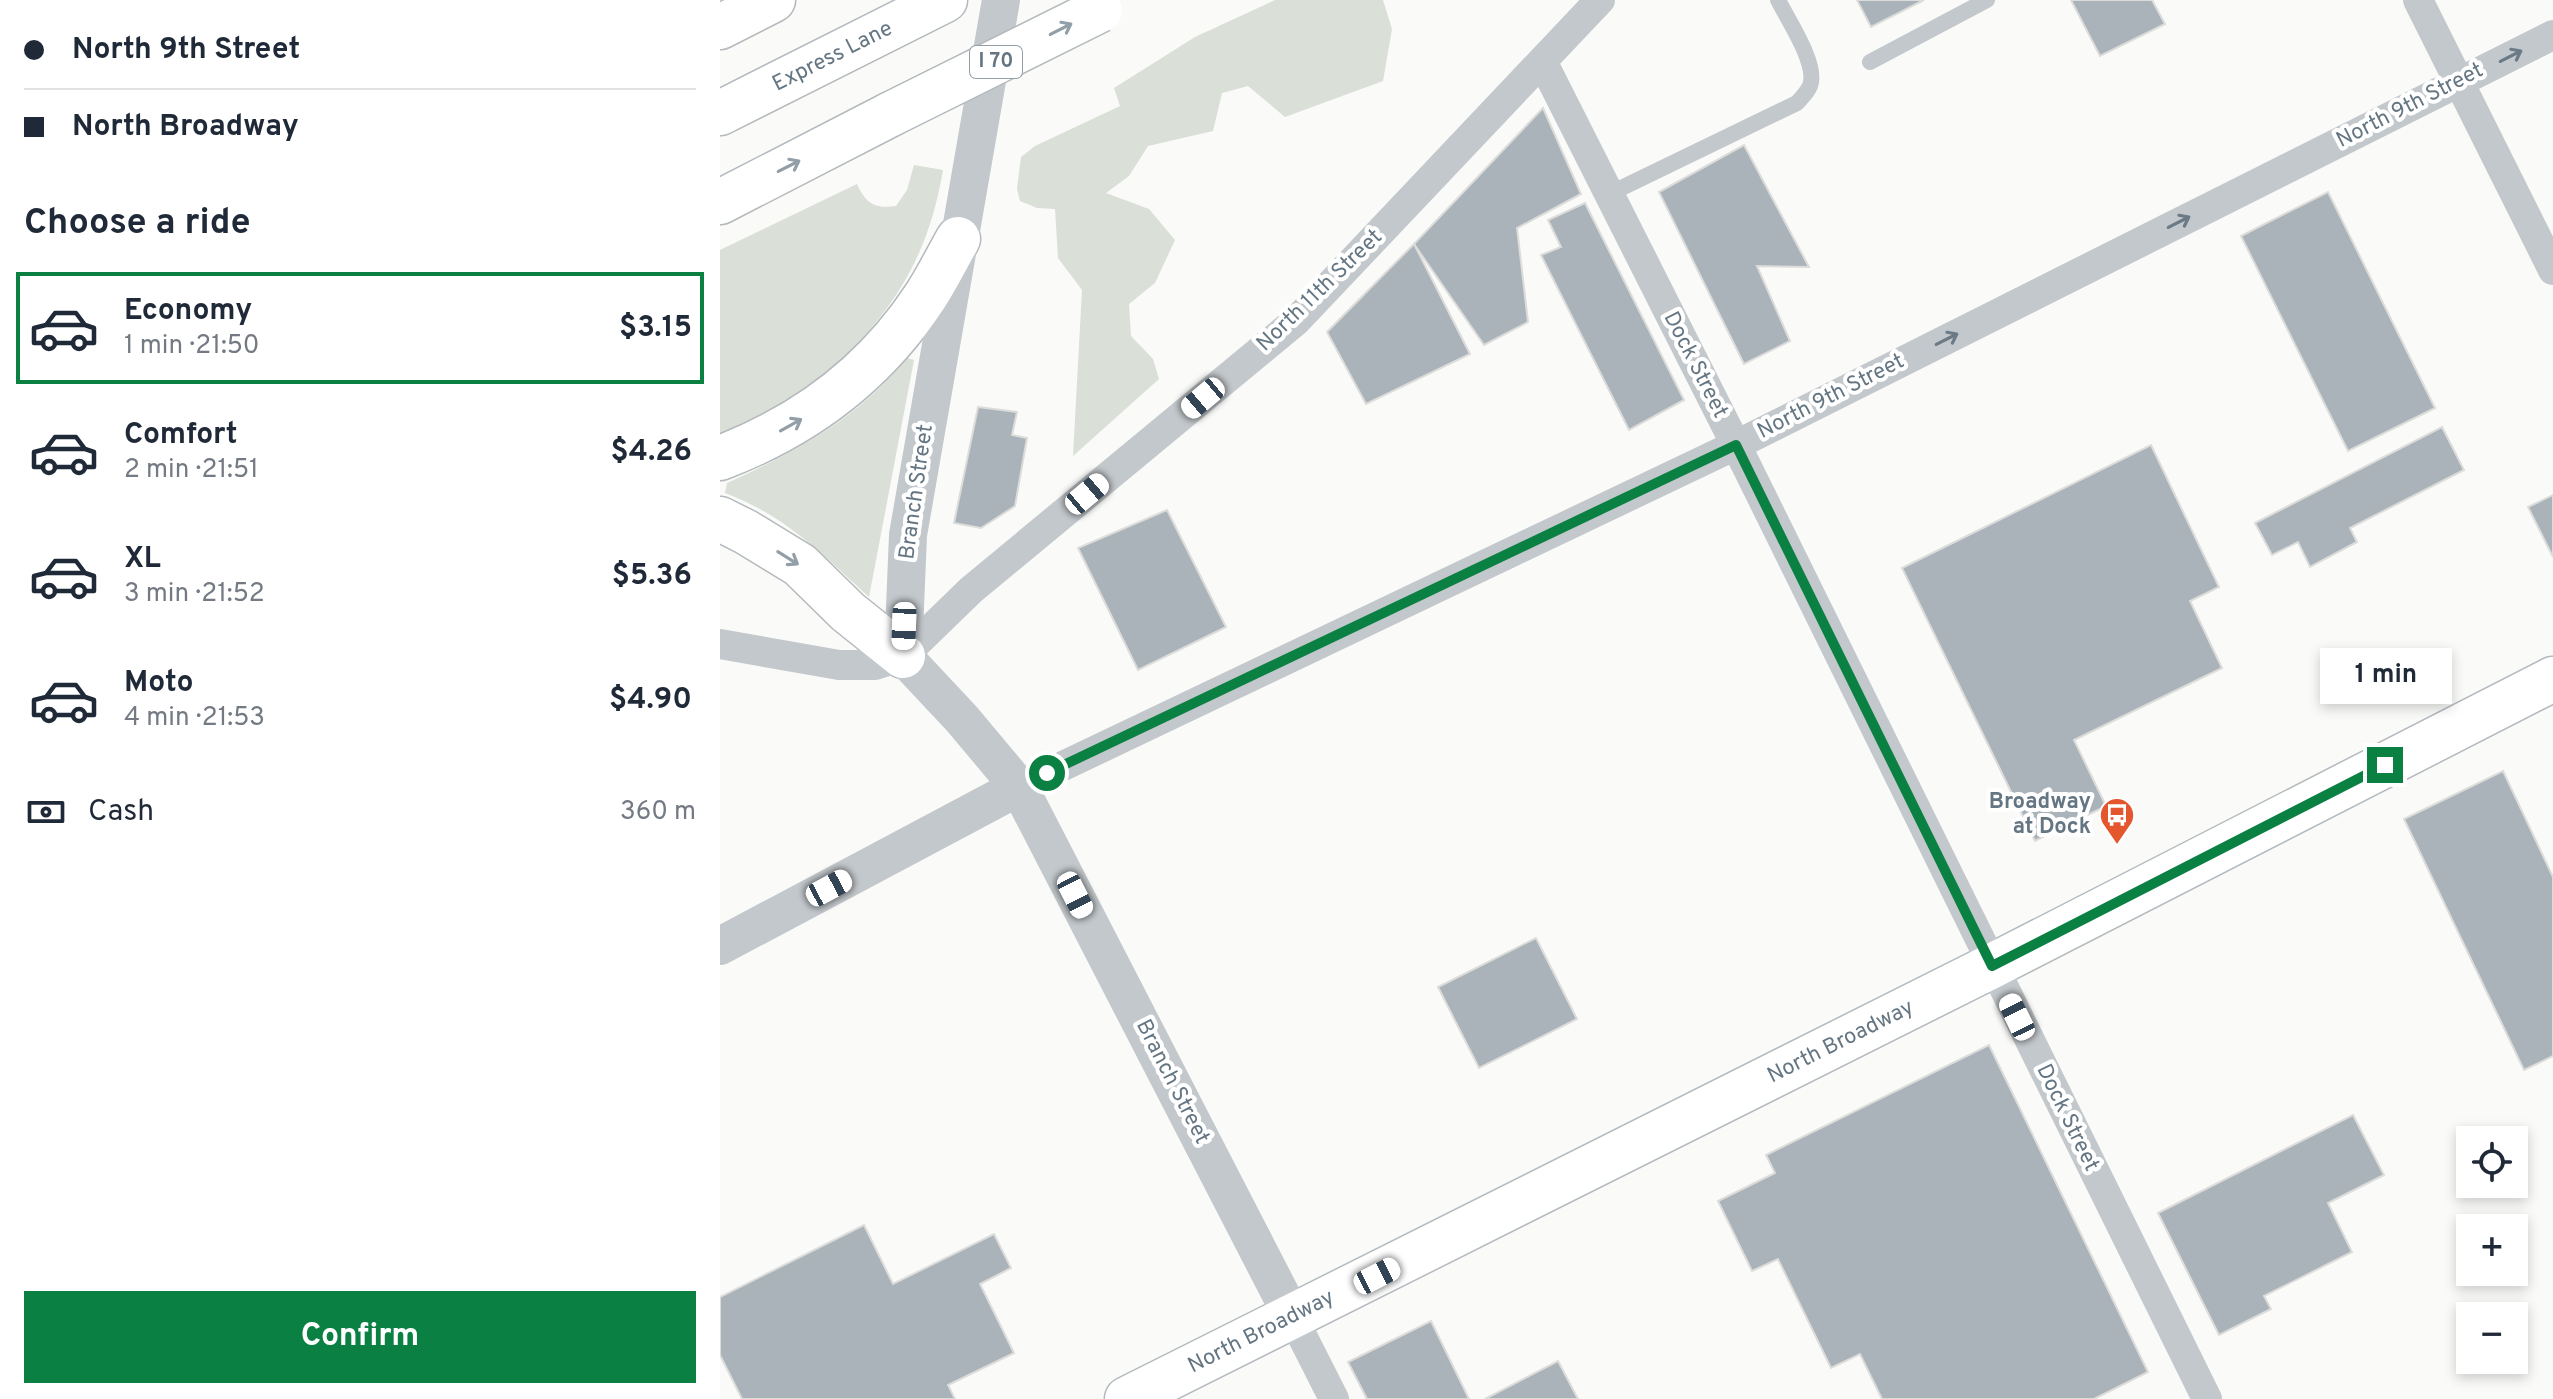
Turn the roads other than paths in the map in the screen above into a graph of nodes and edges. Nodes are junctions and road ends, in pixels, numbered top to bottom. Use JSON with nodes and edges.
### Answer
{"nodes":[{"id":1,"x":773,"y":0,"type":"edge"},
{"id":2,"x":1001,"y":0,"type":"edge"},
{"id":3,"x":1600,"y":0,"type":"edge"},
{"id":4,"x":1778,"y":0,"type":"edge"},
{"id":5,"x":1987,"y":0,"type":"edge"},
{"id":6,"x":2418,"y":0,"type":"edge"},
{"id":7,"x":1110,"y":5,"type":"edge"},
{"id":8,"x":927,"y":9,"type":"edge"},
{"id":9,"x":720,"y":27,"type":"edge"},
{"id":10,"x":2553,"y":35,"type":"edge"},
{"id":11,"x":1870,"y":62,"type":"dead end"},
{"id":12,"x":1543,"y":63,"type":"junction"},
{"id":13,"x":2458,"y":83,"type":"junction"},
{"id":14,"x":720,"y":113,"type":"edge"},
{"id":15,"x":1609,"y":194,"type":"junction"},
{"id":16,"x":720,"y":202,"type":"edge"},
{"id":17,"x":958,"y":239,"type":"junction"},
{"id":18,"x":2553,"y":270,"type":"edge"},
{"id":19,"x":1736,"y":445,"type":"junction"},
{"id":20,"x":720,"y":458,"type":"edge"},
{"id":21,"x":720,"y":519,"type":"edge"},
{"id":22,"x":720,"y":644,"type":"edge"},
{"id":23,"x":903,"y":656,"type":"junction"},
{"id":24,"x":2553,"y":679,"type":"edge"},
{"id":25,"x":1019,"y":787,"type":"junction"},
{"id":26,"x":720,"y":946,"type":"edge"},
{"id":27,"x":1992,"y":966,"type":"junction"},
{"id":28,"x":1293,"y":1318,"type":"junction"},
{"id":29,"x":1127,"y":1399,"type":"edge"},
{"id":30,"x":1334,"y":1399,"type":"edge"},
{"id":31,"x":2207,"y":1399,"type":"edge"}],
"edges":[{"from":1,"to":9,"type":"main road"},
{"from":2,"to":17,"type":"street","name":"Branch Street"},
{"from":3,"to":12,"type":"street","name":"North 11th Street"},
{"from":4,"to":15,"type":"lane"},
{"from":5,"to":11,"type":"lane"},
{"from":6,"to":13,"type":"street"},
{"from":16,"to":7,"type":"main road","number":"I 70","one_way":true,"bridge":true},
{"from":8,"to":14,"type":"main road","name":"Express Lane"},
{"from":13,"to":10,"type":"street","name":"North 9th Street","one_way":true},
{"from":12,"to":15,"type":"street","name":"Dock Street"},
{"from":12,"to":23,"type":"street","name":"North 11th Street"},
{"from":13,"to":18,"type":"street"},
{"from":19,"to":13,"type":"street","name":"North 9th Street","one_way":true},
{"from":15,"to":19,"type":"street","name":"Dock Street"},
{"from":20,"to":17,"type":"main road","one_way":true},
{"from":17,"to":23,"type":"street","name":"Branch Street"},
{"from":19,"to":25,"type":"street","name":"North 9th Street"},
{"from":19,"to":27,"type":"street","name":"Dock Street"},
{"from":21,"to":23,"type":"main road","one_way":true},
{"from":22,"to":23,"type":"street"},
{"from":23,"to":25,"type":"street","name":"Branch Street"},
{"from":24,"to":27,"type":"main road","name":"North Broadway"},
{"from":25,"to":26,"type":"street","name":"North 9th Street"},
{"from":25,"to":28,"type":"street","name":"Branch Street"},
{"from":27,"to":28,"type":"main road","name":"North Broadway"},
{"from":27,"to":31,"type":"street","name":"Dock Street"},
{"from":28,"to":29,"type":"main road","name":"North Broadway"},
{"from":28,"to":30,"type":"street","name":"Branch Street"}]}
